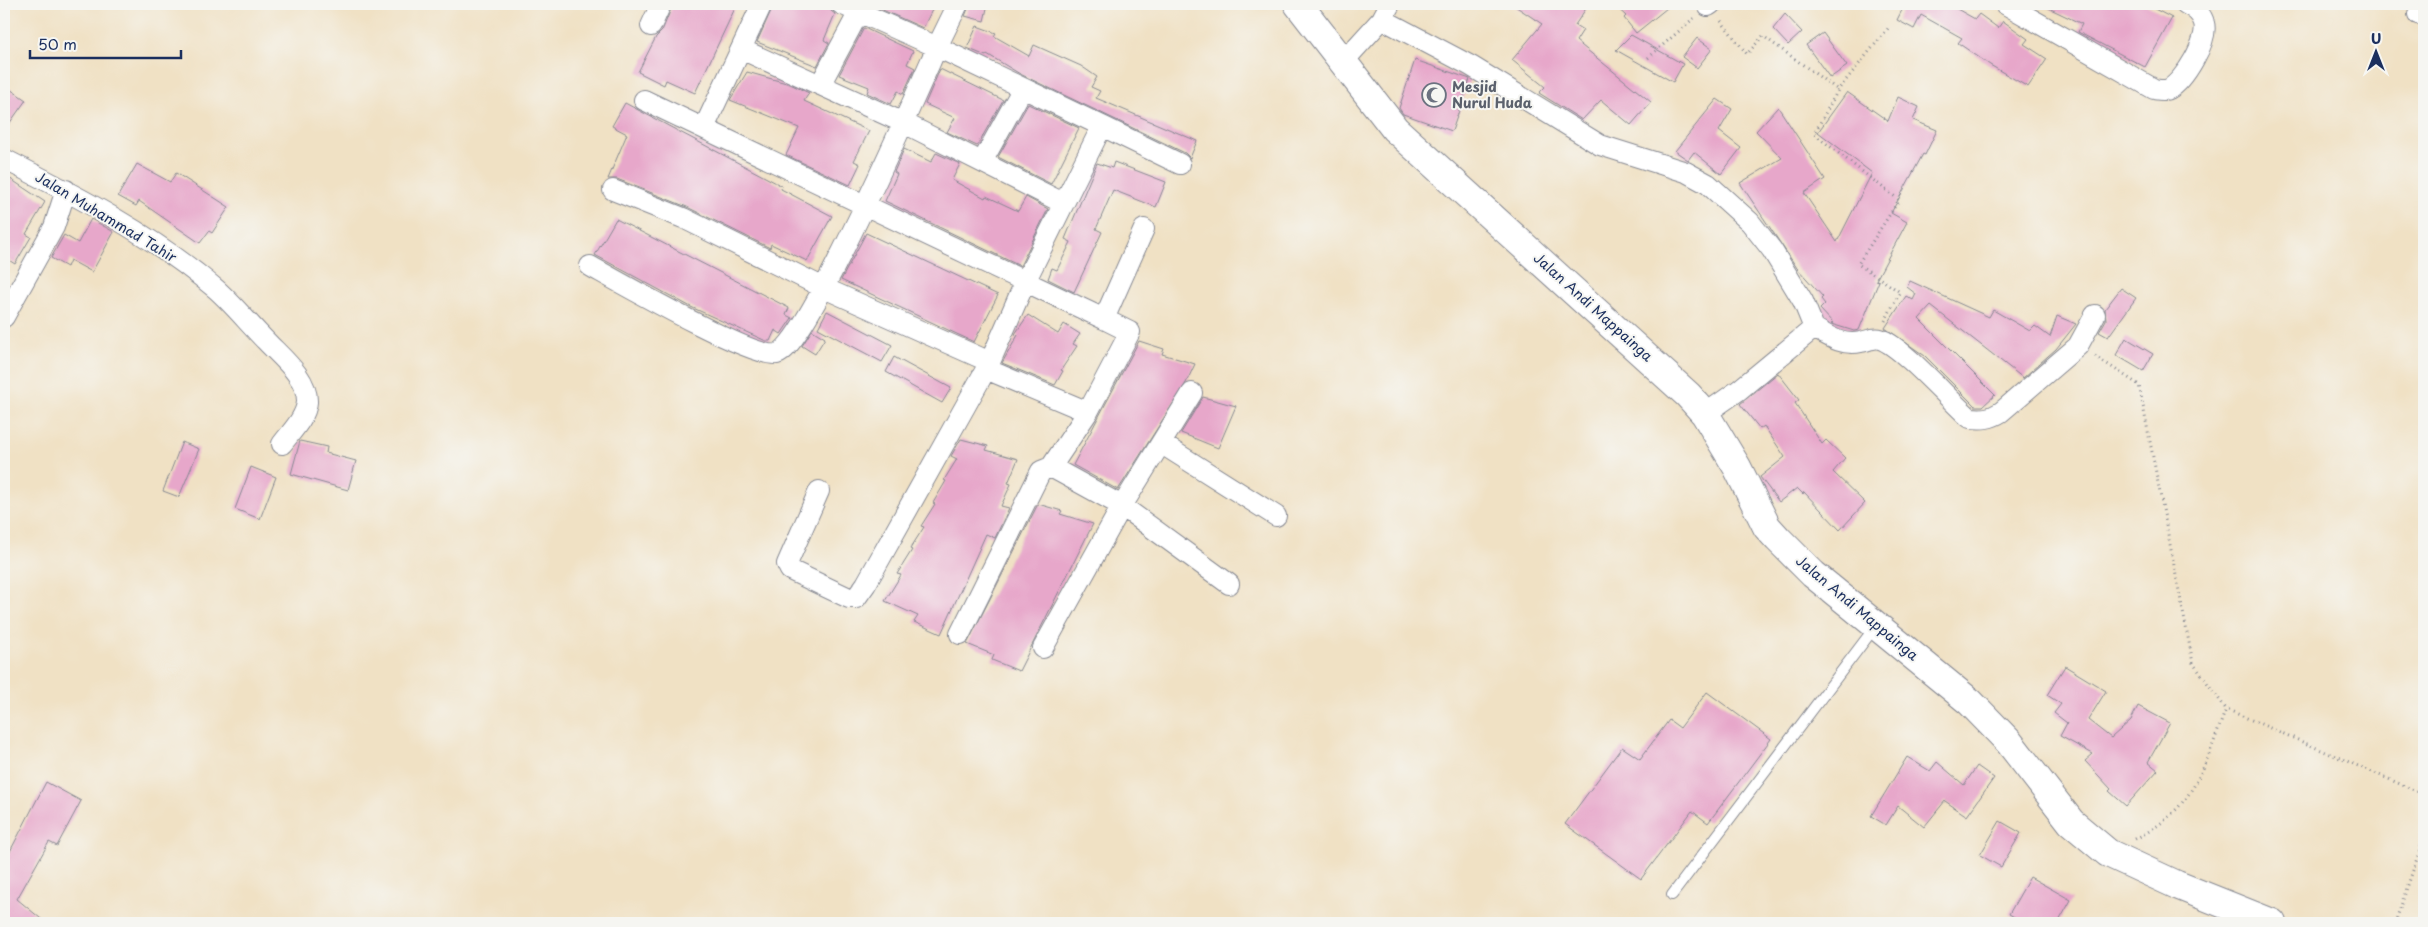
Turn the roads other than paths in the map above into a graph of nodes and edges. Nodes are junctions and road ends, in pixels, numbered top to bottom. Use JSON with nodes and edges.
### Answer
{"nodes":[{"id":1,"x":661,"y":4,"type":"edge"},
{"id":2,"x":762,"y":4,"type":"edge"},
{"id":3,"x":841,"y":4,"type":"edge"},
{"id":4,"x":958,"y":4,"type":"edge"},
{"id":5,"x":1298,"y":4,"type":"edge"},
{"id":6,"x":2005,"y":4,"type":"edge"},
{"id":7,"x":2186,"y":4,"type":"edge"},
{"id":8,"x":1386,"y":11,"type":"edge"},
{"id":9,"x":859,"y":12,"type":"junction"},
{"id":10,"x":651,"y":26,"type":"dead end"},
{"id":11,"x":937,"y":47,"type":"junction"},
{"id":12,"x":741,"y":49,"type":"junction"},
{"id":13,"x":1342,"y":63,"type":"junction"},
{"id":14,"x":820,"y":85,"type":"junction"},
{"id":15,"x":1023,"y":88,"type":"junction"},
{"id":16,"x":644,"y":100,"type":"dead end"},
{"id":17,"x":904,"y":123,"type":"junction"},
{"id":18,"x":1102,"y":126,"type":"junction"},
{"id":19,"x":704,"y":128,"type":"junction"},
{"id":20,"x":4,"y":159,"type":"edge"},
{"id":21,"x":982,"y":162,"type":"junction"},
{"id":22,"x":1180,"y":164,"type":"dead end"},
{"id":23,"x":66,"y":190,"type":"junction"},
{"id":24,"x":614,"y":190,"type":"dead end"},
{"id":25,"x":1063,"y":203,"type":"junction"},
{"id":26,"x":864,"y":205,"type":"junction"},
{"id":27,"x":1144,"y":229,"type":"dead end"},
{"id":28,"x":590,"y":266,"type":"dead end"},
{"id":29,"x":1026,"y":280,"type":"junction"},
{"id":30,"x":824,"y":288,"type":"junction"},
{"id":31,"x":2095,"y":316,"type":"dead end"},
{"id":32,"x":4,"y":317,"type":"edge"},
{"id":33,"x":1104,"y":319,"type":"junction"},
{"id":34,"x":1814,"y":328,"type":"junction"},
{"id":35,"x":988,"y":365,"type":"junction"},
{"id":36,"x":1192,"y":393,"type":"dead end"},
{"id":37,"x":1088,"y":412,"type":"junction"},
{"id":38,"x":1705,"y":414,"type":"junction"},
{"id":39,"x":282,"y":444,"type":"dead end"},
{"id":40,"x":1162,"y":444,"type":"junction"},
{"id":41,"x":1052,"y":467,"type":"junction"},
{"id":42,"x":819,"y":491,"type":"dead end"},
{"id":43,"x":1122,"y":506,"type":"junction"},
{"id":44,"x":1276,"y":516,"type":"dead end"},
{"id":45,"x":1229,"y":584,"type":"dead end"},
{"id":46,"x":1877,"y":624,"type":"junction"},
{"id":47,"x":960,"y":634,"type":"dead end"},
{"id":48,"x":1043,"y":648,"type":"dead end"},
{"id":49,"x":1672,"y":895,"type":"dead end"},
{"id":50,"x":2272,"y":923,"type":"edge"}],
"edges":[{"from":1,"to":10,"type":"street"},
{"from":2,"to":12,"type":"street"},
{"from":3,"to":9,"type":"street"},
{"from":4,"to":11,"type":"street"},
{"from":5,"to":13,"type":"main road","name":"Jalan Andi Mappainga"},
{"from":6,"to":7,"type":"street"},
{"from":8,"to":13,"type":"street"},
{"from":8,"to":34,"type":"street"},
{"from":9,"to":11,"type":"street"},
{"from":9,"to":14,"type":"street"},
{"from":11,"to":15,"type":"street"},
{"from":11,"to":17,"type":"street"},
{"from":12,"to":14,"type":"street"},
{"from":12,"to":19,"type":"street"},
{"from":13,"to":38,"type":"main road","name":"Jalan Andi Mappainga"},
{"from":14,"to":17,"type":"street"},
{"from":15,"to":18,"type":"street"},
{"from":15,"to":21,"type":"street"},
{"from":16,"to":19,"type":"street"},
{"from":17,"to":21,"type":"street"},
{"from":17,"to":26,"type":"street"},
{"from":18,"to":22,"type":"street"},
{"from":18,"to":25,"type":"street"},
{"from":19,"to":26,"type":"street"},
{"from":20,"to":23,"type":"street","name":"Jalan Muhammad Tahir"},
{"from":21,"to":25,"type":"street"},
{"from":23,"to":32,"type":"street"},
{"from":23,"to":39,"type":"street","name":"Jalan Muhammad Tahir"},
{"from":24,"to":30,"type":"street"},
{"from":25,"to":29,"type":"street"},
{"from":26,"to":29,"type":"street"},
{"from":26,"to":30,"type":"street"},
{"from":27,"to":33,"type":"street"},
{"from":28,"to":30,"type":"street"},
{"from":29,"to":33,"type":"street"},
{"from":29,"to":35,"type":"street"},
{"from":30,"to":35,"type":"street"},
{"from":31,"to":34,"type":"street"},
{"from":33,"to":37,"type":"street"},
{"from":34,"to":38,"type":"street"},
{"from":35,"to":37,"type":"street"},
{"from":35,"to":42,"type":"street"},
{"from":36,"to":40,"type":"street"},
{"from":37,"to":41,"type":"street"},
{"from":38,"to":46,"type":"main road","name":"Jalan Andi Mappainga"},
{"from":40,"to":43,"type":"street"},
{"from":40,"to":44,"type":"street"},
{"from":41,"to":43,"type":"street"},
{"from":41,"to":47,"type":"street"},
{"from":43,"to":45,"type":"street"},
{"from":43,"to":48,"type":"street"},
{"from":46,"to":49,"type":"lane"},
{"from":46,"to":50,"type":"main road","name":"Jalan Andi Mappainga"}]}
